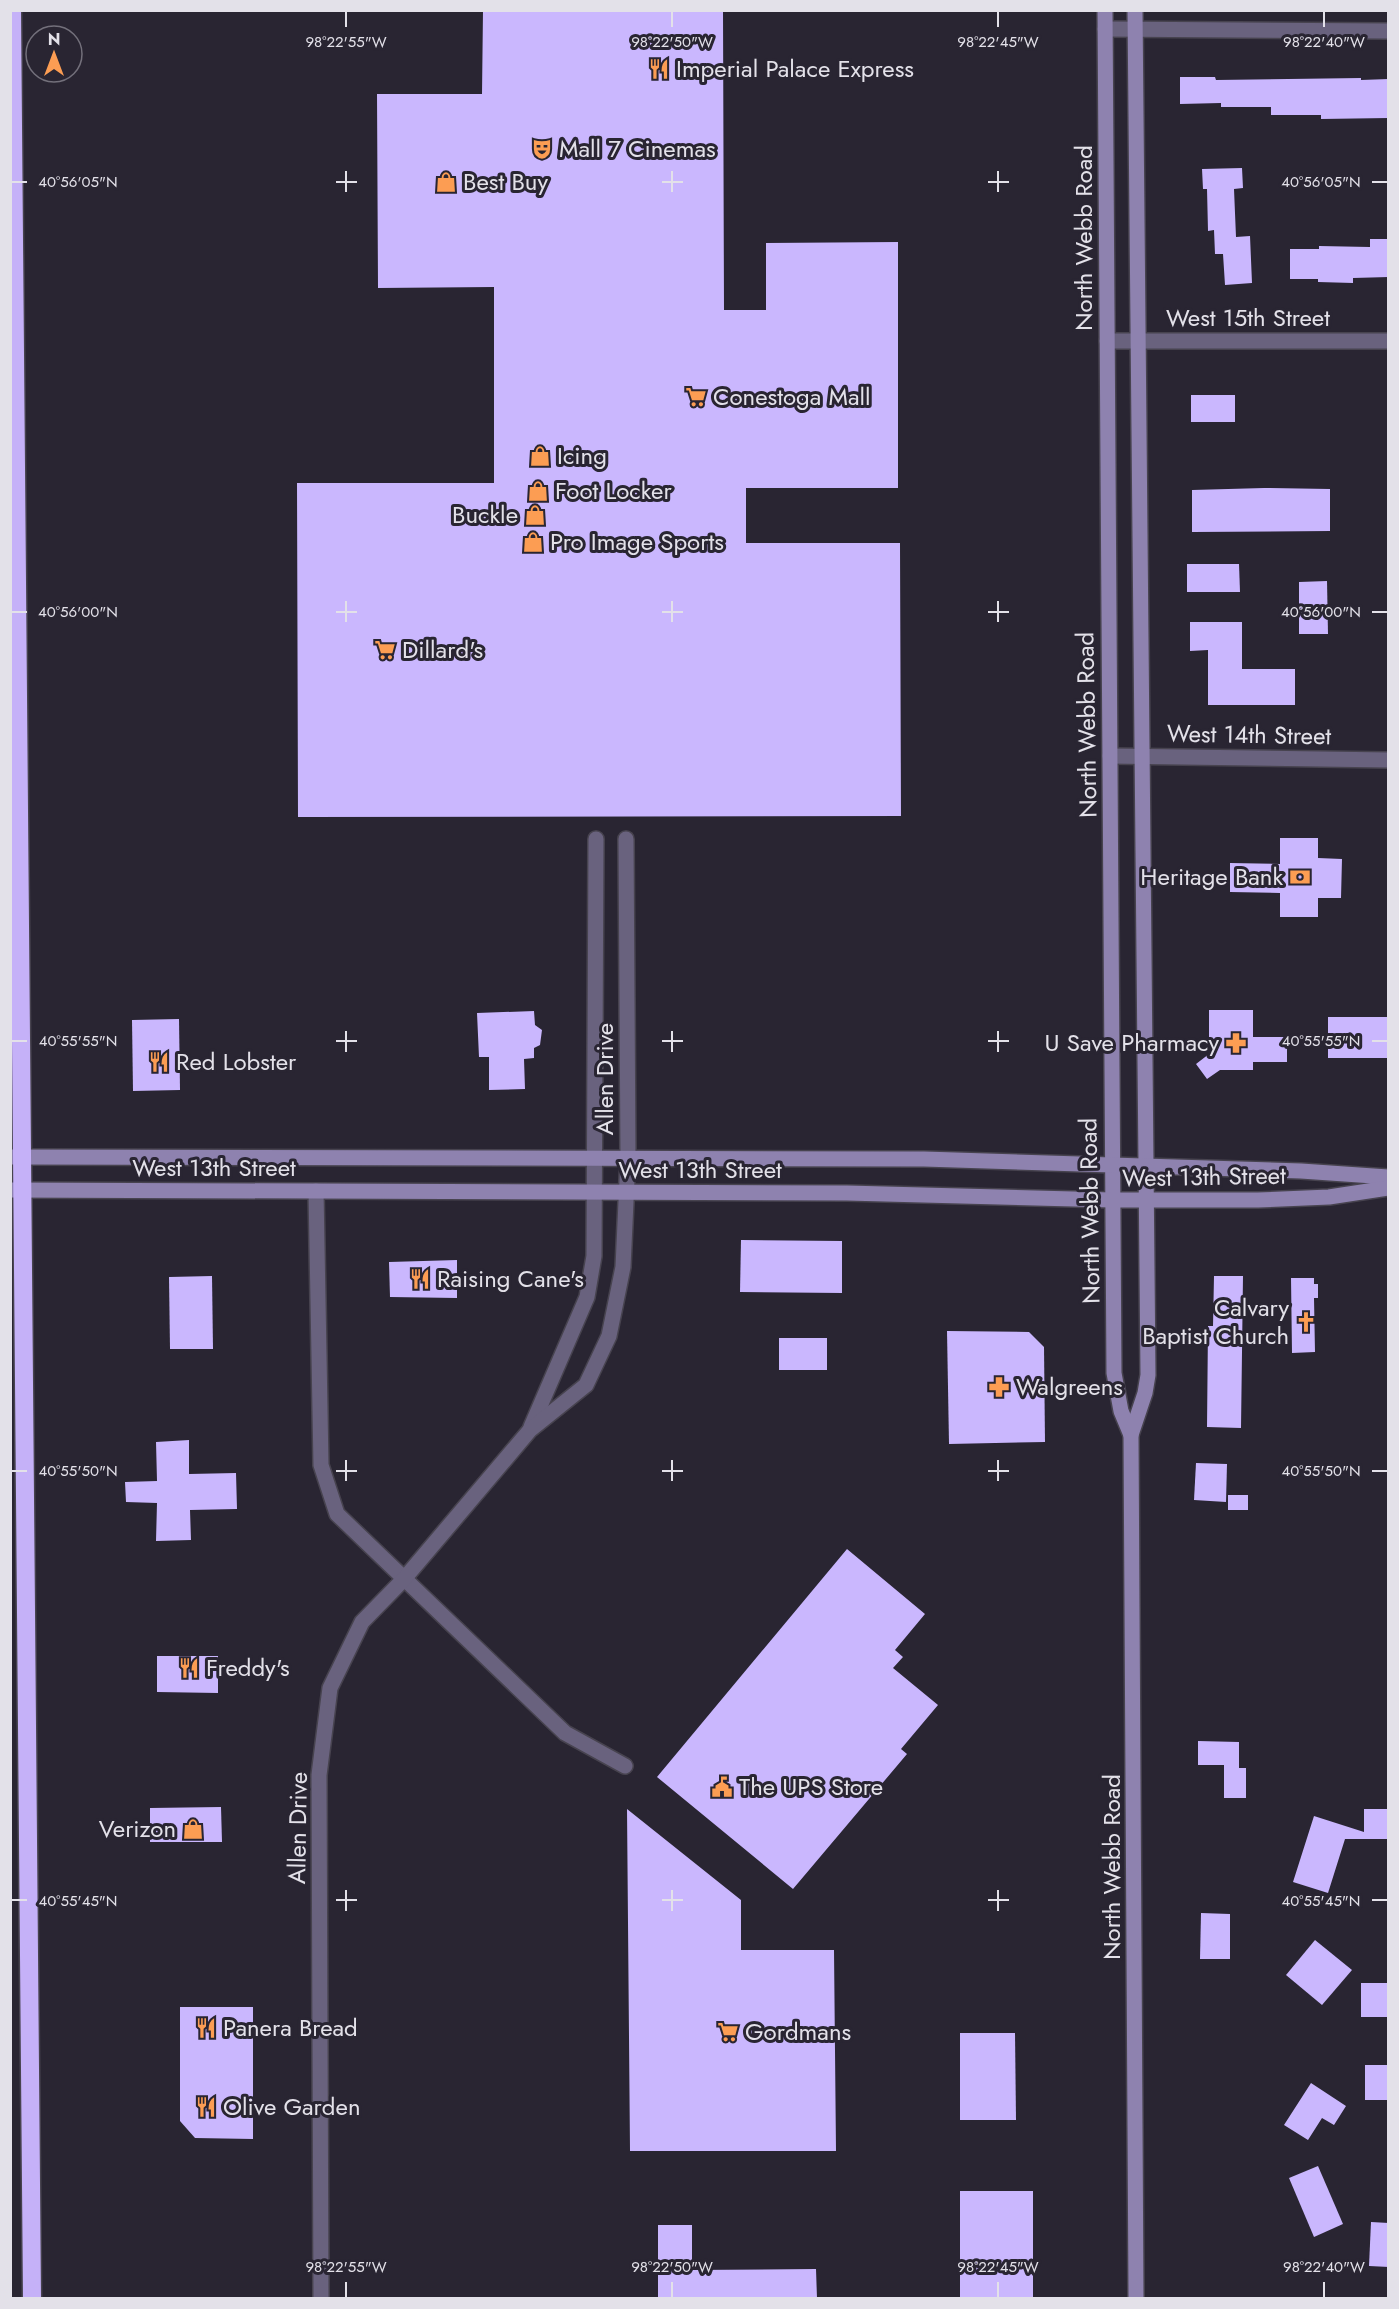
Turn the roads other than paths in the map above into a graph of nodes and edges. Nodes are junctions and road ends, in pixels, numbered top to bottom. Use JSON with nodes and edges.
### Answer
{"nodes":[{"id":1,"x":12,"y":10,"type":"edge"},
{"id":2,"x":1105,"y":10,"type":"edge"},
{"id":3,"x":1135,"y":10,"type":"edge"},
{"id":4,"x":1105,"y":28,"type":"junction"},
{"id":5,"x":1135,"y":29,"type":"junction"},
{"id":6,"x":1389,"y":31,"type":"edge"},
{"id":7,"x":1107,"y":341,"type":"junction"},
{"id":8,"x":1138,"y":341,"type":"junction"},
{"id":9,"x":1389,"y":341,"type":"edge"},
{"id":10,"x":1110,"y":756,"type":"junction"},
{"id":11,"x":1141,"y":757,"type":"junction"},
{"id":12,"x":1389,"y":760,"type":"edge"},
{"id":13,"x":596,"y":839,"type":"dead end"},
{"id":14,"x":626,"y":839,"type":"dead end"},
{"id":15,"x":17,"y":1157,"type":"edge"},
{"id":16,"x":594,"y":1158,"type":"junction"},
{"id":17,"x":628,"y":1158,"type":"junction"},
{"id":18,"x":1111,"y":1165,"type":"junction"},
{"id":19,"x":1147,"y":1166,"type":"junction"},
{"id":20,"x":1389,"y":1177,"type":"edge"},
{"id":21,"x":1389,"y":1188,"type":"edge"},
{"id":22,"x":17,"y":1190,"type":"edge"},
{"id":23,"x":316,"y":1191,"type":"junction"},
{"id":24,"x":594,"y":1192,"type":"junction"},
{"id":25,"x":626,"y":1192,"type":"junction"},
{"id":26,"x":1112,"y":1200,"type":"junction"},
{"id":27,"x":1147,"y":1200,"type":"junction"},
{"id":28,"x":530,"y":1430,"type":"junction"},
{"id":29,"x":1131,"y":1435,"type":"junction"},
{"id":30,"x":404,"y":1579,"type":"junction"},
{"id":31,"x":625,"y":1766,"type":"dead end"},
{"id":32,"x":32,"y":2298,"type":"edge"},
{"id":33,"x":321,"y":2298,"type":"edge"},
{"id":34,"x":1136,"y":2298,"type":"edge"}],
"edges":[{"from":1,"to":15,"type":"highway"},
{"from":2,"to":4,"type":"main road","name":"North Webb Road"},
{"from":3,"to":5,"type":"main road","name":"North Webb Road"},
{"from":4,"to":5,"type":"street"},
{"from":4,"to":7,"type":"main road","name":"North Webb Road"},
{"from":5,"to":6,"type":"street"},
{"from":5,"to":8,"type":"main road","name":"North Webb Road"},
{"from":7,"to":8,"type":"street","name":"West 15th Street"},
{"from":7,"to":10,"type":"main road","name":"North Webb Road"},
{"from":8,"to":9,"type":"street","name":"West 15th Street"},
{"from":8,"to":11,"type":"main road","name":"North Webb Road"},
{"from":10,"to":11,"type":"street","name":"West 14th Street"},
{"from":10,"to":18,"type":"main road","name":"North Webb Road"},
{"from":11,"to":12,"type":"street","name":"West 14th Street"},
{"from":11,"to":19,"type":"main road","name":"North Webb Road"},
{"from":13,"to":16,"type":"street","name":"Allen Drive"},
{"from":14,"to":17,"type":"street","name":"Allen Drive"},
{"from":15,"to":16,"type":"main road","name":"West 13th Street"},
{"from":15,"to":22,"type":"highway"},
{"from":16,"to":17,"type":"main road","name":"West 13th Street"},
{"from":16,"to":24,"type":"street","name":"Allen Drive"},
{"from":17,"to":18,"type":"main road","name":"West 13th Street"},
{"from":17,"to":25,"type":"street","name":"Allen Drive"},
{"from":18,"to":19,"type":"main road","name":"West 13th Street"},
{"from":18,"to":26,"type":"main road","name":"North Webb Road"},
{"from":19,"to":20,"type":"main road","name":"West 13th Street"},
{"from":19,"to":27,"type":"main road","name":"North Webb Road"},
{"from":21,"to":27,"type":"main road","name":"West 13th Street"},
{"from":22,"to":23,"type":"main road","name":"West 13th Street"},
{"from":22,"to":32,"type":"highway"},
{"from":23,"to":24,"type":"main road","name":"West 13th Street"},
{"from":23,"to":30,"type":"street"},
{"from":24,"to":25,"type":"main road","name":"West 13th Street"},
{"from":24,"to":28,"type":"street","name":"Allen Drive"},
{"from":25,"to":26,"type":"main road","name":"West 13th Street"},
{"from":25,"to":28,"type":"street","name":"Allen Drive"},
{"from":26,"to":27,"type":"main road","name":"West 13th Street"},
{"from":26,"to":29,"type":"main road","name":"North Webb Road"},
{"from":27,"to":29,"type":"main road","name":"North Webb Road"},
{"from":28,"to":30,"type":"street","name":"Allen Drive"},
{"from":29,"to":34,"type":"main road","name":"North Webb Road"},
{"from":30,"to":31,"type":"street"},
{"from":30,"to":33,"type":"street","name":"Allen Drive"}]}
